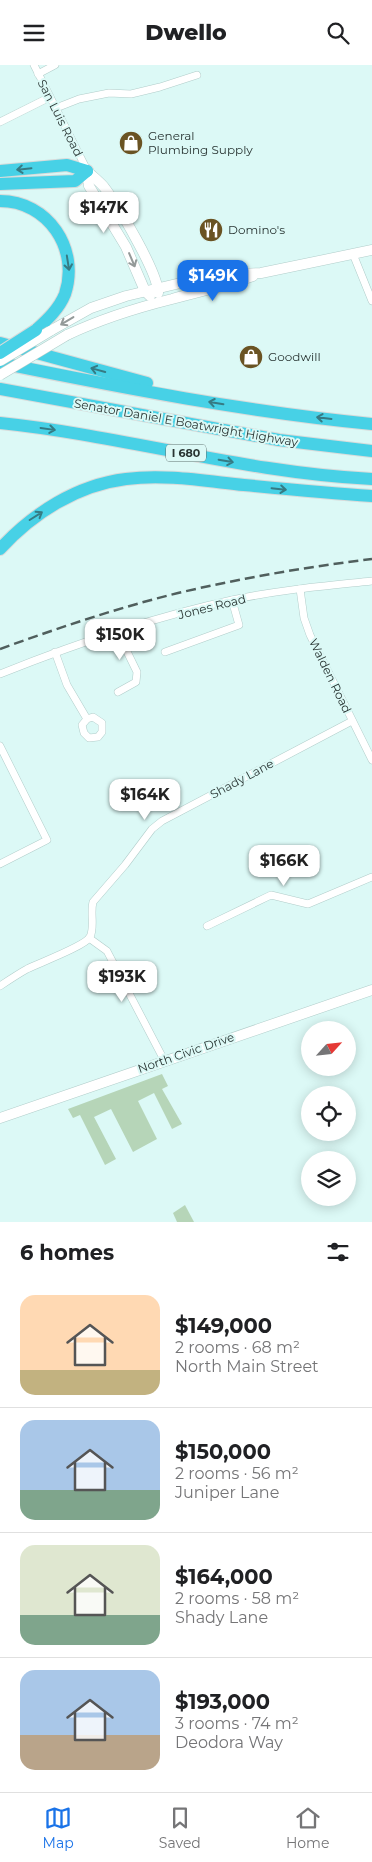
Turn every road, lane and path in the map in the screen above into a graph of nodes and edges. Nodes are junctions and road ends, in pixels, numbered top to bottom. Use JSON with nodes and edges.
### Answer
{"nodes":[{"id":1,"x":34,"y":65,"type":"edge"},
{"id":2,"x":54,"y":65,"type":"edge"},
{"id":3,"x":38,"y":73,"type":"junction"},
{"id":4,"x":197,"y":75,"type":"dead end"},
{"id":5,"x":50,"y":97,"type":"junction"},
{"id":6,"x":56,"y":108,"type":"junction"},
{"id":7,"x":0,"y":122,"type":"edge"},
{"id":8,"x":0,"y":171,"type":"edge"},
{"id":9,"x":87,"y":171,"type":"junction"},
{"id":10,"x":0,"y":184,"type":"edge"},
{"id":11,"x":0,"y":201,"type":"edge"},
{"id":12,"x":372,"y":250,"type":"edge"},
{"id":13,"x":353,"y":254,"type":"junction"},
{"id":14,"x":261,"y":273,"type":"junction"},
{"id":15,"x":158,"y":288,"type":"junction"},
{"id":16,"x":145,"y":291,"type":"junction"},
{"id":17,"x":372,"y":301,"type":"edge"},
{"id":18,"x":157,"y":303,"type":"junction"},
{"id":19,"x":0,"y":343,"type":"edge"},
{"id":20,"x":0,"y":353,"type":"edge"},
{"id":21,"x":0,"y":362,"type":"edge"},
{"id":22,"x":0,"y":375,"type":"edge"},
{"id":23,"x":0,"y":389,"type":"edge"},
{"id":24,"x":195,"y":399,"type":"junction"},
{"id":25,"x":0,"y":423,"type":"edge"},
{"id":26,"x":372,"y":424,"type":"edge"},
{"id":27,"x":372,"y":451,"type":"edge"},
{"id":28,"x":372,"y":479,"type":"edge"},
{"id":29,"x":372,"y":497,"type":"edge"},
{"id":30,"x":0,"y":549,"type":"edge"},
{"id":31,"x":372,"y":581,"type":"edge"},
{"id":32,"x":300,"y":589,"type":"junction"},
{"id":33,"x":232,"y":600,"type":"junction"},
{"id":34,"x":117,"y":631,"type":"junction"},
{"id":35,"x":55,"y":652,"type":"junction"},
{"id":36,"x":165,"y":652,"type":"dead end"},
{"id":37,"x":0,"y":674,"type":"edge"},
{"id":38,"x":118,"y":692,"type":"dead end"},
{"id":39,"x":87,"y":719,"type":"dead end"},
{"id":40,"x":352,"y":721,"type":"junction"},
{"id":41,"x":0,"y":746,"type":"edge"},
{"id":42,"x":372,"y":760,"type":"edge"},
{"id":43,"x":0,"y":864,"type":"edge"},
{"id":44,"x":372,"y":877,"type":"edge"},
{"id":45,"x":208,"y":926,"type":"dead end"},
{"id":46,"x":89,"y":938,"type":"junction"},
{"id":47,"x":0,"y":986,"type":"edge"},
{"id":48,"x":372,"y":989,"type":"edge"},
{"id":49,"x":164,"y":1060,"type":"junction"},
{"id":50,"x":0,"y":1118,"type":"edge"}],
"edges":[{"from":1,"to":3,"type":"street","name":"San Luis Road"},
{"from":2,"to":3,"type":"street"},
{"from":3,"to":5,"type":"street","name":"San Luis Road"},
{"from":4,"to":6,"type":"street"},
{"from":5,"to":6,"type":"street","name":"San Luis Road"},
{"from":5,"to":7,"type":"street"},
{"from":6,"to":9,"type":"street","name":"San Luis Road"},
{"from":9,"to":8,"type":"highway","one_way":true},
{"from":9,"to":10,"type":"highway"},
{"from":9,"to":15,"type":"main road","name":"San Luis Road"},
{"from":9,"to":16,"type":"main road","name":"San Luis Road","one_way":true},
{"from":11,"to":20,"type":"highway","one_way":true,"bridge":true},
{"from":12,"to":13,"type":"main road"},
{"from":13,"to":14,"type":"main road"},
{"from":13,"to":17,"type":"street"},
{"from":14,"to":15,"type":"main road"},
{"from":14,"to":18,"type":"main road"},
{"from":15,"to":16,"type":"main road"},
{"from":15,"to":18,"type":"main road","name":"San Luis Road"},
{"from":16,"to":18,"type":"main road","name":"San Luis Road"},
{"from":16,"to":21,"type":"main road","one_way":true,"bridge":true},
{"from":18,"to":22,"type":"main road","bridge":true},
{"from":24,"to":19,"type":"highway","one_way":true},
{"from":21,"to":24,"type":"highway"},
{"from":23,"to":27,"type":"highway","name":"Senator Daniel E Boatwright Highway","number":"I 680"},
{"from":26,"to":24,"type":"highway","one_way":true},
{"from":25,"to":28,"type":"highway","number":"I 680","one_way":true},
{"from":30,"to":29,"type":"highway","one_way":true},
{"from":31,"to":32,"type":"street","name":"Jones Road"},
{"from":32,"to":33,"type":"street","name":"Jones Road"},
{"from":32,"to":40,"type":"street","name":"Walden Road"},
{"from":33,"to":34,"type":"street","name":"Jones Road"},
{"from":33,"to":36,"type":"street"},
{"from":34,"to":35,"type":"street","name":"Jones Road"},
{"from":34,"to":38,"type":"street"},
{"from":35,"to":37,"type":"street","name":"Jones Road"},
{"from":35,"to":39,"type":"street"},
{"from":40,"to":42,"type":"street","name":"Walden Road"},
{"from":40,"to":46,"type":"street","name":"Shady Lane"},
{"from":41,"to":43,"type":"street"},
{"from":44,"to":45,"type":"street"},
{"from":46,"to":47,"type":"street"},
{"from":46,"to":49,"type":"street"},
{"from":48,"to":49,"type":"main road","name":"North Civic Drive"},
{"from":49,"to":50,"type":"main road","name":"North Civic Drive"}]}
